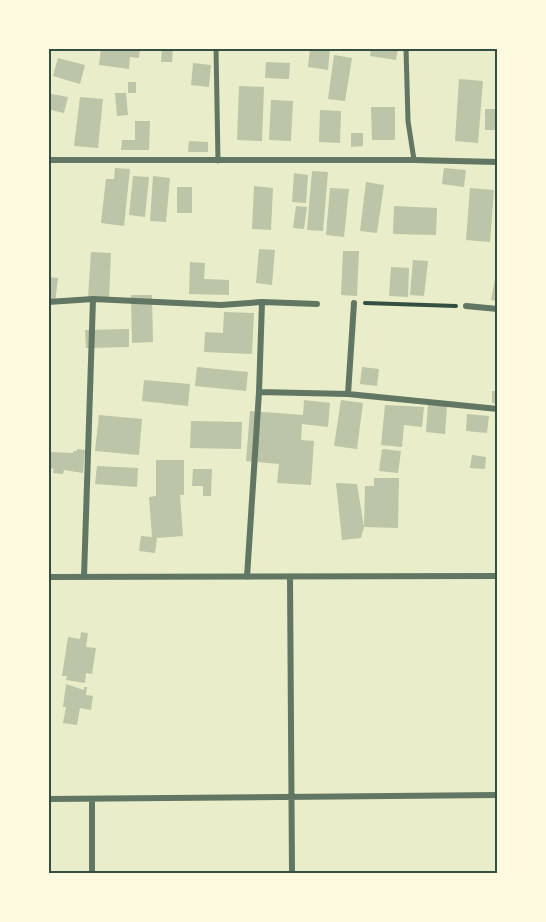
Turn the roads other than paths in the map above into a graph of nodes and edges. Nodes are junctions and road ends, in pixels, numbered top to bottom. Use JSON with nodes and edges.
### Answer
{"nodes":[{"id":1,"x":216,"y":48,"type":"edge"},
{"id":2,"x":406,"y":48,"type":"edge"},
{"id":3,"x":48,"y":160,"type":"edge"},
{"id":4,"x":414,"y":160,"type":"junction"},
{"id":5,"x":218,"y":161,"type":"junction"},
{"id":6,"x":498,"y":162,"type":"edge"},
{"id":7,"x":93,"y":299,"type":"junction"},
{"id":8,"x":48,"y":302,"type":"edge"},
{"id":9,"x":262,"y":302,"type":"junction"},
{"id":10,"x":354,"y":303,"type":"road end"},
{"id":11,"x":317,"y":304,"type":"dead end"},
{"id":12,"x":466,"y":306,"type":"road end"},
{"id":13,"x":498,"y":309,"type":"edge"},
{"id":14,"x":259,"y":392,"type":"junction"},
{"id":15,"x":348,"y":394,"type":"junction"},
{"id":16,"x":498,"y":409,"type":"edge"},
{"id":17,"x":498,"y":576,"type":"edge"},
{"id":18,"x":48,"y":577,"type":"edge"},
{"id":19,"x":84,"y":577,"type":"junction"},
{"id":20,"x":247,"y":577,"type":"junction"},
{"id":21,"x":290,"y":577,"type":"junction"},
{"id":22,"x":498,"y":795,"type":"edge"},
{"id":23,"x":291,"y":796,"type":"junction"},
{"id":24,"x":48,"y":799,"type":"edge"},
{"id":25,"x":92,"y":799,"type":"junction"},
{"id":26,"x":92,"y":874,"type":"edge"},
{"id":27,"x":292,"y":874,"type":"edge"}],
"edges":[{"from":1,"to":5,"type":"street"},
{"from":2,"to":4,"type":"street"},
{"from":3,"to":5,"type":"street"},
{"from":4,"to":5,"type":"street"},
{"from":4,"to":6,"type":"street"},
{"from":7,"to":8,"type":"street"},
{"from":7,"to":9,"type":"street"},
{"from":7,"to":19,"type":"street"},
{"from":9,"to":11,"type":"street"},
{"from":9,"to":14,"type":"street"},
{"from":10,"to":15,"type":"street"},
{"from":12,"to":13,"type":"street"},
{"from":14,"to":15,"type":"street"},
{"from":14,"to":20,"type":"street"},
{"from":15,"to":16,"type":"street"},
{"from":17,"to":21,"type":"street"},
{"from":18,"to":19,"type":"street"},
{"from":19,"to":20,"type":"street"},
{"from":20,"to":21,"type":"street"},
{"from":21,"to":23,"type":"street"},
{"from":22,"to":23,"type":"street"},
{"from":23,"to":25,"type":"street"},
{"from":23,"to":27,"type":"street"},
{"from":24,"to":25,"type":"street"},
{"from":25,"to":26,"type":"street"}]}
